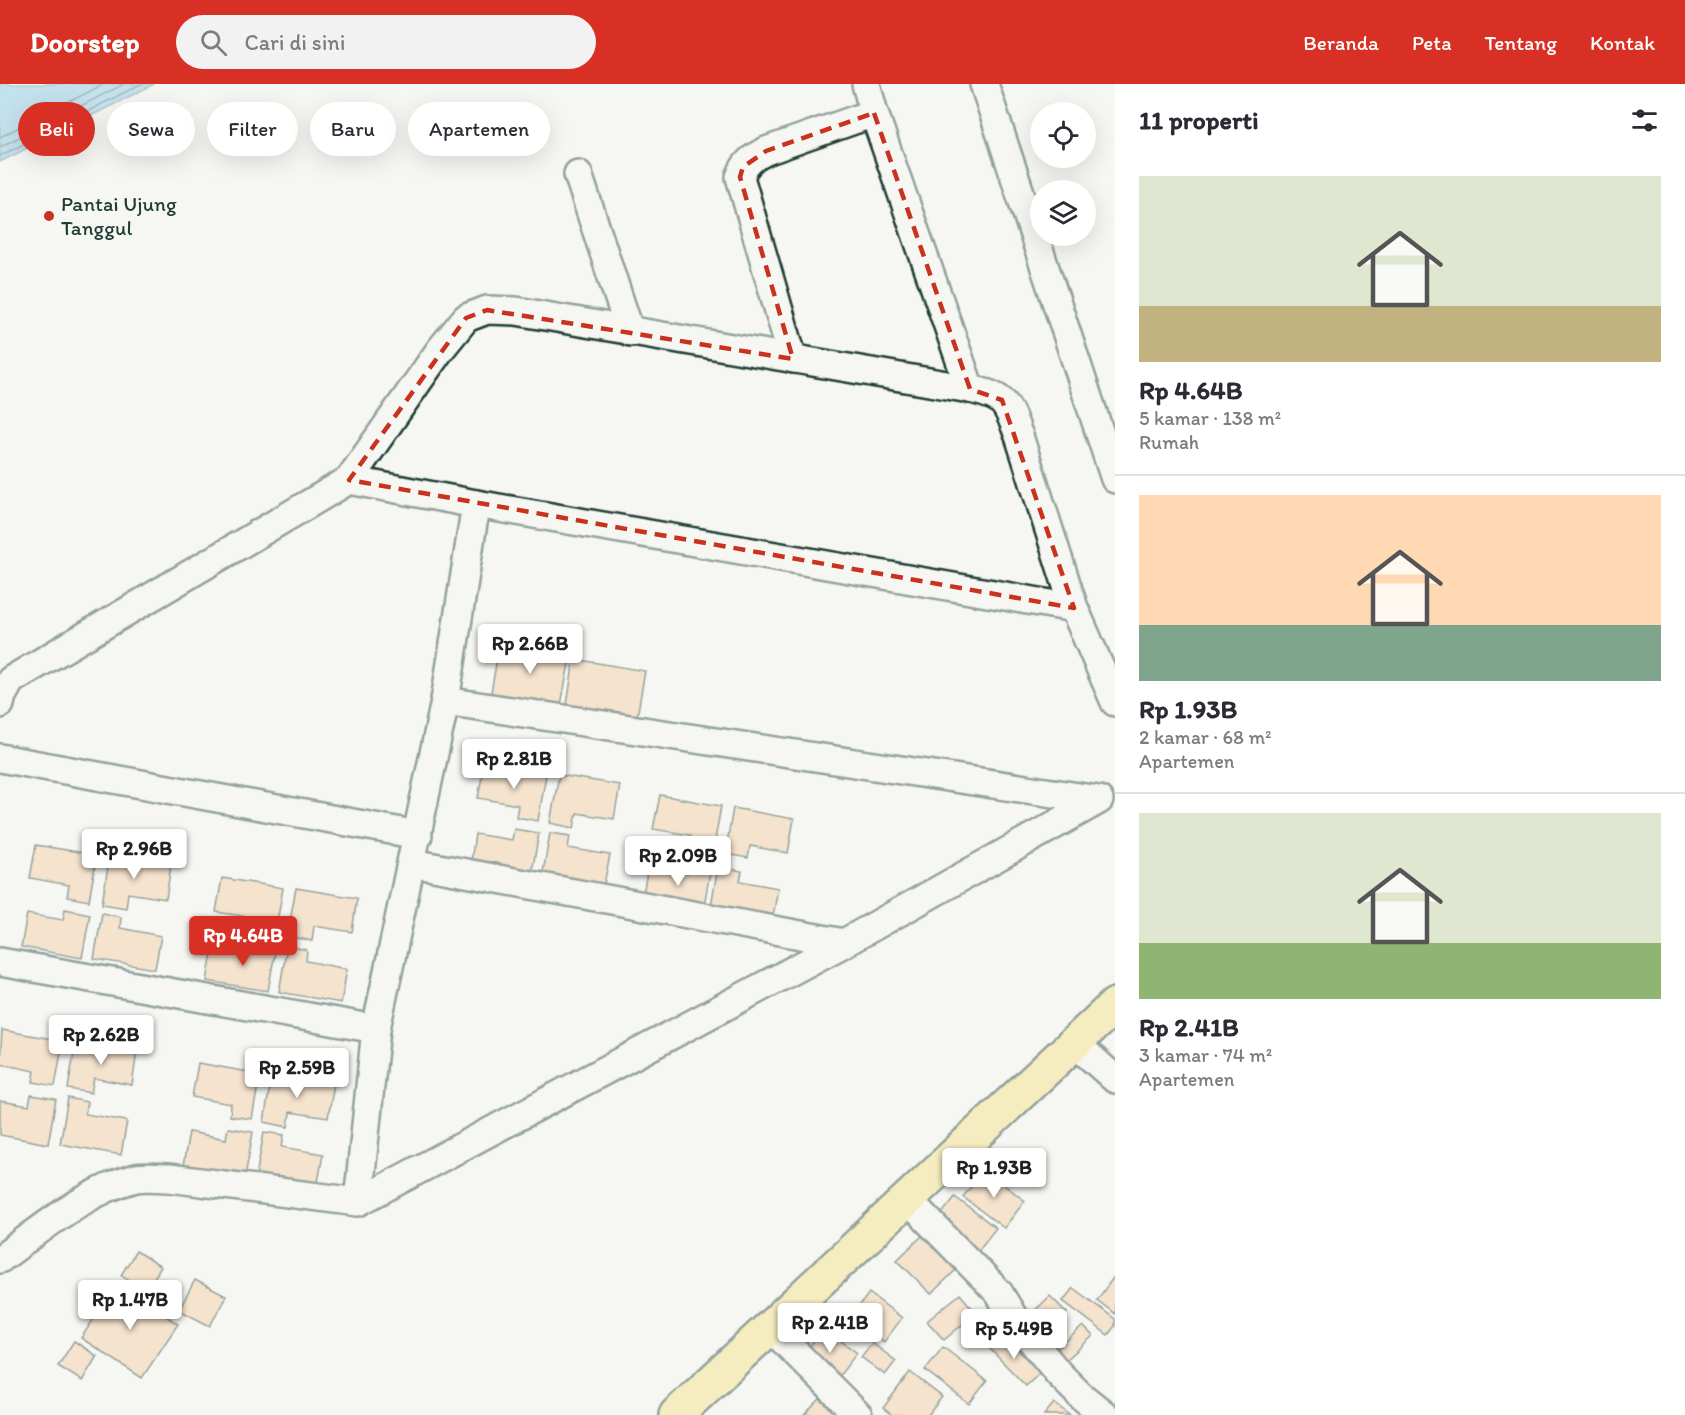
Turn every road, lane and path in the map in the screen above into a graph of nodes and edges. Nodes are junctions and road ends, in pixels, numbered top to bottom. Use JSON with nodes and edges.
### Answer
{"nodes":[{"id":1,"x":866,"y":84,"type":"edge"},
{"id":2,"x":984,"y":84,"type":"edge"},
{"id":3,"x":874,"y":113,"type":"junction"},
{"id":4,"x":578,"y":174,"type":"dead end"},
{"id":5,"x":630,"y":332,"type":"junction"},
{"id":6,"x":793,"y":359,"type":"junction"},
{"id":7,"x":970,"y":389,"type":"junction"},
{"id":8,"x":1115,"y":479,"type":"edge"},
{"id":9,"x":349,"y":480,"type":"junction"},
{"id":10,"x":476,"y":504,"type":"junction"},
{"id":11,"x":1074,"y":608,"type":"junction"},
{"id":12,"x":445,"y":701,"type":"junction"},
{"id":13,"x":1115,"y":702,"type":"edge"},
{"id":14,"x":0,"y":704,"type":"edge"},
{"id":15,"x":0,"y":758,"type":"edge"},
{"id":16,"x":1107,"y":797,"type":"edge"},
{"id":17,"x":418,"y":835,"type":"junction"},
{"id":18,"x":412,"y":863,"type":"junction"},
{"id":19,"x":844,"y":942,"type":"junction"},
{"id":20,"x":0,"y":962,"type":"edge"},
{"id":21,"x":1115,"y":1005,"type":"edge"},
{"id":22,"x":376,"y":1029,"type":"junction"},
{"id":23,"x":1075,"y":1043,"type":"junction"},
{"id":24,"x":1115,"y":1079,"type":"edge"},
{"id":25,"x":907,"y":1199,"type":"junction"},
{"id":26,"x":358,"y":1202,"type":"junction"},
{"id":27,"x":0,"y":1259,"type":"edge"},
{"id":28,"x":770,"y":1327,"type":"junction"},
{"id":29,"x":676,"y":1415,"type":"edge"},
{"id":30,"x":858,"y":1415,"type":"edge"},
{"id":31,"x":1105,"y":1415,"type":"edge"}],
"edges":[{"from":1,"to":3,"type":"street"},
{"from":2,"to":8,"type":"street"},
{"from":3,"to":6,"type":"street"},
{"from":3,"to":7,"type":"street"},
{"from":4,"to":5,"type":"street"},
{"from":5,"to":6,"type":"street"},
{"from":5,"to":9,"type":"street"},
{"from":6,"to":7,"type":"street"},
{"from":7,"to":11,"type":"street"},
{"from":9,"to":10,"type":"street"},
{"from":9,"to":14,"type":"street"},
{"from":10,"to":11,"type":"street"},
{"from":10,"to":12,"type":"street"},
{"from":11,"to":13,"type":"street"},
{"from":12,"to":16,"type":"street"},
{"from":12,"to":17,"type":"street"},
{"from":15,"to":17,"type":"street"},
{"from":16,"to":19,"type":"street"},
{"from":17,"to":18,"type":"street"},
{"from":18,"to":19,"type":"street"},
{"from":18,"to":22,"type":"street"},
{"from":19,"to":26,"type":"street"},
{"from":20,"to":22,"type":"street"},
{"from":21,"to":23,"type":"highway"},
{"from":22,"to":26,"type":"street"},
{"from":23,"to":24,"type":"street"},
{"from":23,"to":25,"type":"highway"},
{"from":25,"to":28,"type":"highway"},
{"from":25,"to":31,"type":"street"},
{"from":26,"to":27,"type":"street"},
{"from":28,"to":29,"type":"highway"},
{"from":28,"to":30,"type":"street"}]}
